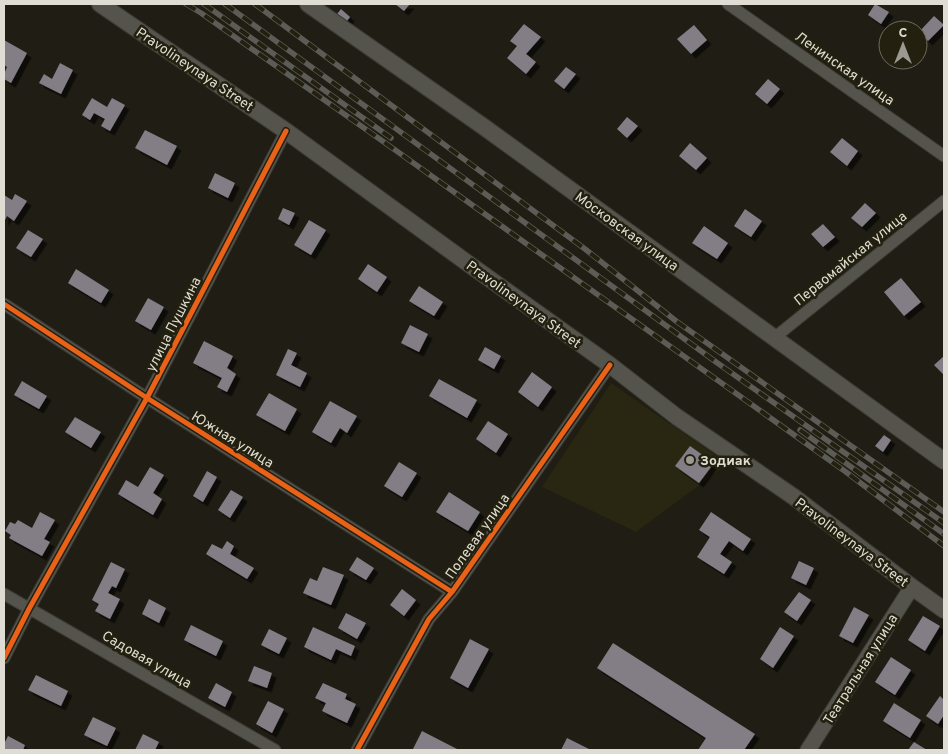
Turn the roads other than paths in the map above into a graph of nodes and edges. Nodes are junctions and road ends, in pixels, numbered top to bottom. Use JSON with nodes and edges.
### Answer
{"nodes":[{"id":1,"x":100,"y":4,"type":"edge"},
{"id":2,"x":308,"y":4,"type":"edge"},
{"id":3,"x":728,"y":4,"type":"edge"},
{"id":4,"x":286,"y":131,"type":"junction"},
{"id":5,"x":944,"y":156,"type":"edge"},
{"id":6,"x":944,"y":201,"type":"edge"},
{"id":7,"x":4,"y":304,"type":"edge"},
{"id":8,"x":774,"y":338,"type":"junction"},
{"id":9,"x":610,"y":365,"type":"junction"},
{"id":10,"x":147,"y":398,"type":"junction"},
{"id":11,"x":944,"y":461,"type":"edge"},
{"id":12,"x":912,"y":587,"type":"junction"},
{"id":13,"x":452,"y":592,"type":"junction"},
{"id":14,"x":4,"y":594,"type":"edge"},
{"id":15,"x":29,"y":609,"type":"junction"},
{"id":16,"x":944,"y":610,"type":"edge"},
{"id":17,"x":4,"y":658,"type":"edge"},
{"id":18,"x":275,"y":750,"type":"edge"},
{"id":19,"x":357,"y":750,"type":"edge"},
{"id":20,"x":808,"y":750,"type":"edge"}],
"edges":[{"from":1,"to":4,"type":"main road","name":"Pravolineynaya Street"},
{"from":2,"to":8,"type":"main road","name":"Московская улица"},
{"from":3,"to":5,"type":"street","name":"Ленинская улица"},
{"from":4,"to":9,"type":"main road","name":"Pravolineynaya Street"},
{"from":4,"to":10,"type":"street","name":"улица Пушкина"},
{"from":6,"to":8,"type":"street","name":"Первомайская улица"},
{"from":7,"to":10,"type":"street","name":"Южная улица"},
{"from":8,"to":11,"type":"main road","name":"Московская улица"},
{"from":9,"to":12,"type":"main road","name":"Pravolineynaya Street"},
{"from":9,"to":13,"type":"street","name":"Полевая улица"},
{"from":10,"to":13,"type":"street","name":"Южная улица"},
{"from":10,"to":15,"type":"street","name":"улица Пушкина"},
{"from":12,"to":16,"type":"main road","name":"Pravolineynaya Street"},
{"from":12,"to":20,"type":"street","name":"Театральная улица"},
{"from":13,"to":19,"type":"street","name":"Полевая улица"},
{"from":14,"to":15,"type":"street","name":"Садовая улица"},
{"from":15,"to":17,"type":"street","name":"улица Пушкина"},
{"from":15,"to":18,"type":"street","name":"Садовая улица"}]}
